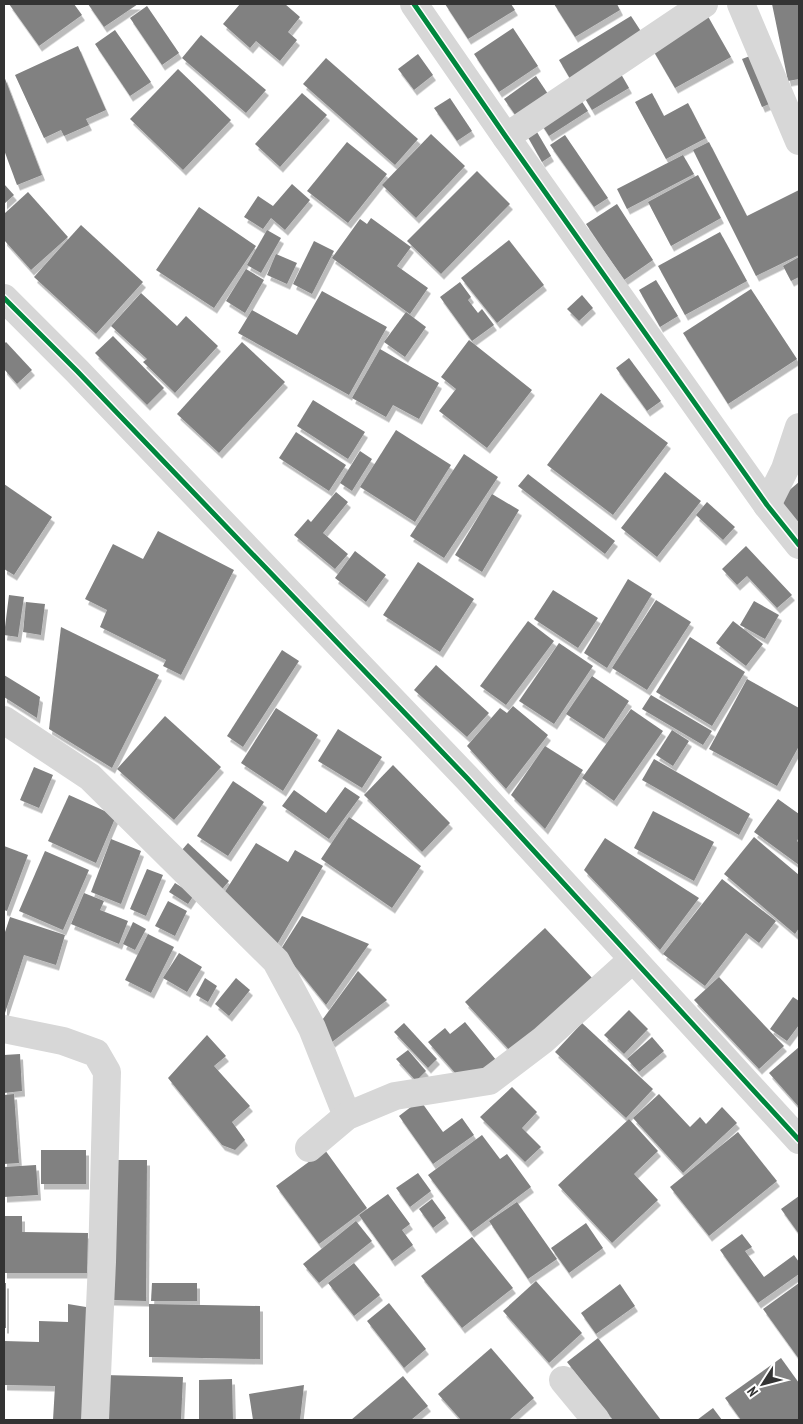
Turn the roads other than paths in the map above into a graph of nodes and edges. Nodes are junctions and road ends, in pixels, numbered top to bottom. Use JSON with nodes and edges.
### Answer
{"nodes":[{"id":1,"x":414,"y":4,"type":"edge"},
{"id":2,"x":704,"y":4,"type":"edge"},
{"id":3,"x":741,"y":4,"type":"edge"},
{"id":4,"x":506,"y":136,"type":"junction"},
{"id":5,"x":799,"y":141,"type":"edge"},
{"id":6,"x":4,"y":298,"type":"edge"},
{"id":7,"x":799,"y":427,"type":"edge"},
{"id":8,"x":766,"y":505,"type":"junction"},
{"id":9,"x":799,"y":545,"type":"edge"},
{"id":10,"x":4,"y":720,"type":"edge"},
{"id":11,"x":633,"y":959,"type":"junction"},
{"id":12,"x":4,"y":1029,"type":"edge"},
{"id":13,"x":346,"y":1116,"type":"junction"},
{"id":14,"x":799,"y":1140,"type":"edge"},
{"id":15,"x":309,"y":1148,"type":"dead end"},
{"id":16,"x":563,"y":1380,"type":"dead end"},
{"id":17,"x":95,"y":1420,"type":"edge"},
{"id":18,"x":596,"y":1420,"type":"edge"}],
"edges":[{"from":1,"to":4,"type":"street"},
{"from":2,"to":4,"type":"street"},
{"from":3,"to":5,"type":"street"},
{"from":4,"to":8,"type":"street"},
{"from":6,"to":11,"type":"street"},
{"from":7,"to":8,"type":"street"},
{"from":8,"to":9,"type":"street"},
{"from":10,"to":13,"type":"street"},
{"from":11,"to":13,"type":"street"},
{"from":11,"to":14,"type":"street"},
{"from":12,"to":17,"type":"street"},
{"from":13,"to":15,"type":"street"},
{"from":16,"to":18,"type":"street"}]}
